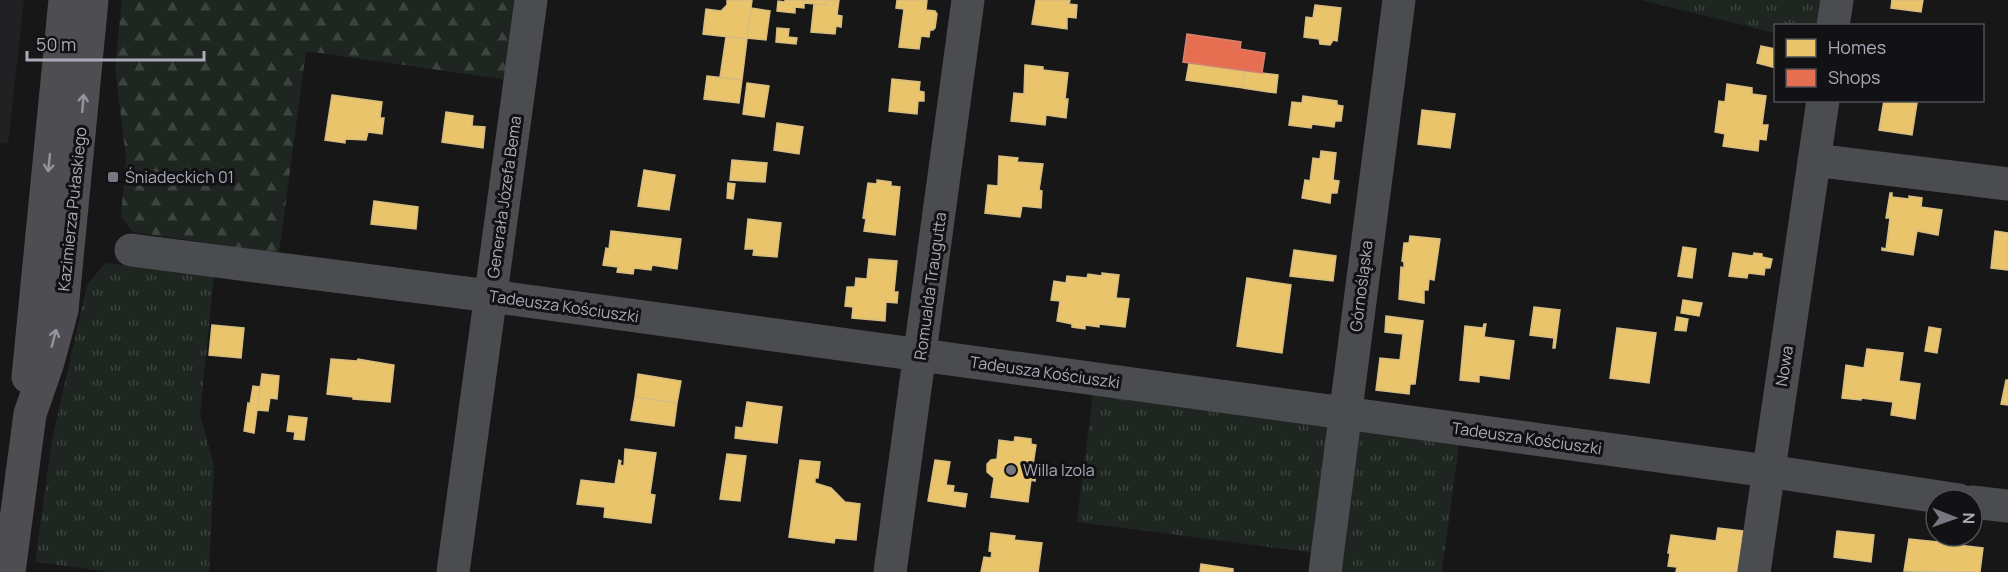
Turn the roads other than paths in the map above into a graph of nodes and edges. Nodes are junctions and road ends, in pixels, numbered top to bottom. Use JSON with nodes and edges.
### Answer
{"nodes":[{"id":1,"x":65,"y":0,"type":"edge"},
{"id":2,"x":92,"y":0,"type":"edge"},
{"id":3,"x":531,"y":0,"type":"edge"},
{"id":4,"x":968,"y":0,"type":"edge"},
{"id":5,"x":1398,"y":0,"type":"edge"},
{"id":6,"x":1837,"y":0,"type":"edge"},
{"id":7,"x":1833,"y":24,"type":"edge"},
{"id":8,"x":1823,"y":102,"type":"edge"},
{"id":9,"x":1814,"y":160,"type":"junction"},
{"id":10,"x":2008,"y":184,"type":"edge"},
{"id":11,"x":131,"y":250,"type":"dead end"},
{"id":12,"x":490,"y":296,"type":"junction"},
{"id":13,"x":920,"y":355,"type":"junction"},
{"id":14,"x":1345,"y":413,"type":"junction"},
{"id":15,"x":30,"y":414,"type":"junction"},
{"id":16,"x":1768,"y":471,"type":"junction"},
{"id":17,"x":1924,"y":495,"type":"edge"},
{"id":18,"x":1984,"y":503,"type":"edge"},
{"id":19,"x":2008,"y":506,"type":"edge"},
{"id":20,"x":9,"y":572,"type":"edge"},
{"id":21,"x":453,"y":572,"type":"edge"},
{"id":22,"x":890,"y":572,"type":"edge"},
{"id":23,"x":1325,"y":572,"type":"edge"},
{"id":24,"x":1754,"y":572,"type":"edge"}],
"edges":[{"from":1,"to":15,"type":"main road","name":"Kazimierza Pułaskiego","one_way":true},
{"from":15,"to":2,"type":"main road","name":"Kazimierza Pułaskiego","one_way":true},
{"from":3,"to":12,"type":"street","name":"Generała Józefa Bema"},
{"from":4,"to":13,"type":"street","name":"Romualda Traugutta"},
{"from":5,"to":14,"type":"street","name":"Górnośląska"},
{"from":6,"to":7,"type":"street"},
{"from":8,"to":9,"type":"street","name":"Nowa"},
{"from":9,"to":10,"type":"street"},
{"from":9,"to":16,"type":"street","name":"Nowa"},
{"from":11,"to":12,"type":"street","name":"Tadeusza Kościuszki"},
{"from":12,"to":13,"type":"street","name":"Tadeusza Kościuszki"},
{"from":12,"to":21,"type":"street","name":"Generała Józefa Bema"},
{"from":13,"to":14,"type":"street","name":"Tadeusza Kościuszki"},
{"from":13,"to":22,"type":"street","name":"Romualda Traugutta"},
{"from":14,"to":16,"type":"street","name":"Tadeusza Kościuszki"},
{"from":14,"to":23,"type":"street","name":"Górnośląska"},
{"from":15,"to":20,"type":"main road","name":"Kazimierza Pułaskiego"},
{"from":16,"to":17,"type":"street","name":"Tadeusza Kościuszki"},
{"from":16,"to":24,"type":"street","name":"Nowa"},
{"from":18,"to":19,"type":"street"}]}
